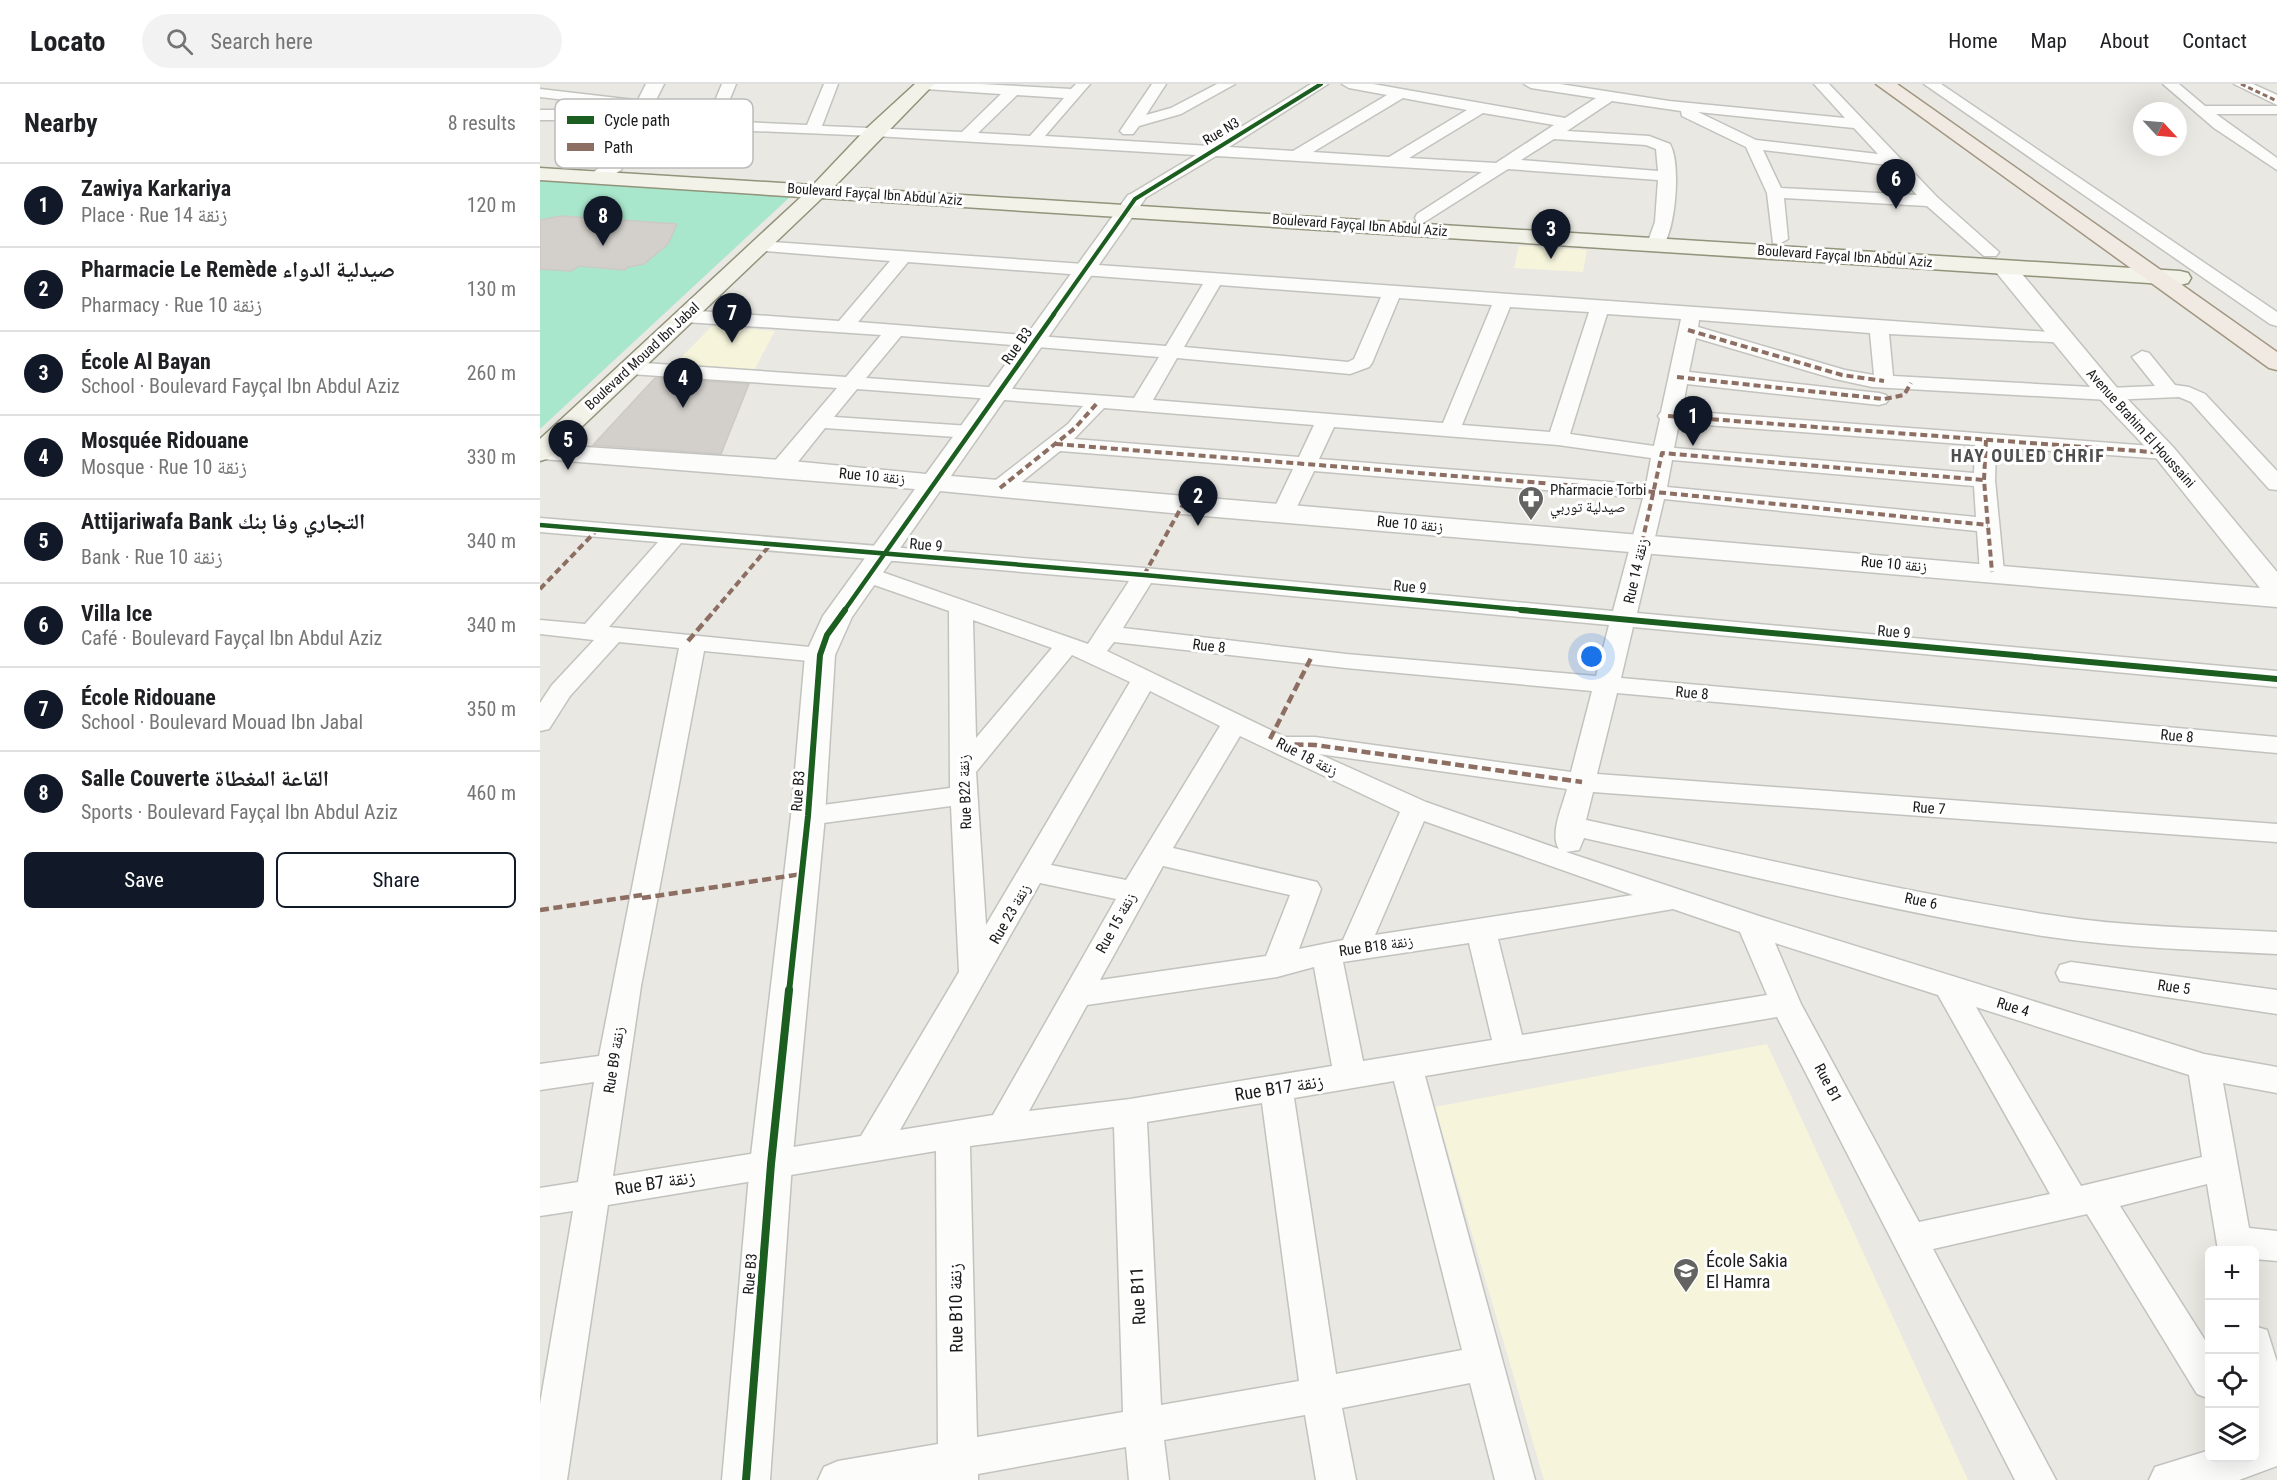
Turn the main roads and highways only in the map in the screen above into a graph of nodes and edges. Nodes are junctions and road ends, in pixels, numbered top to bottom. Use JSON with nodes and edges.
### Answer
{"nodes":[{"id":1,"x":925,"y":84,"type":"edge"},
{"id":2,"x":1885,"y":84,"type":"edge"},
{"id":3,"x":1904,"y":84,"type":"edge"},
{"id":4,"x":540,"y":161,"type":"edge"},
{"id":5,"x":555,"y":162,"type":"edge"},
{"id":6,"x":637,"y":168,"type":"edge"},
{"id":7,"x":540,"y":174,"type":"edge"},
{"id":8,"x":824,"y":184,"type":"junction"},
{"id":9,"x":1130,"y":205,"type":"junction"},
{"id":10,"x":1659,"y":238,"type":"junction"},
{"id":11,"x":1997,"y":259,"type":"junction"},
{"id":12,"x":2134,"y":261,"type":"junction"},
{"id":13,"x":2157,"y":269,"type":"junction"},
{"id":14,"x":2277,"y":345,"type":"edge"},
{"id":15,"x":2277,"y":363,"type":"edge"},
{"id":16,"x":541,"y":452,"type":"edge"}],
"edges":[{"from":1,"to":8,"type":"main road","name":"Boulevard Mouad Ibn Jabal"},
{"from":2,"to":12,"type":"main road"},
{"from":3,"to":13,"type":"main road"},
{"from":4,"to":5,"type":"main road","name":"Boulevard Fayçal Ibn Abdul Aziz"},
{"from":6,"to":8,"type":"main road","name":"Boulevard Fayçal Ibn Abdul Aziz"},
{"from":7,"to":8,"type":"main road","name":"Boulevard Fayçal Ibn Abdul Aziz"},
{"from":8,"to":9,"type":"main road","name":"Boulevard Fayçal Ibn Abdul Aziz"},
{"from":8,"to":16,"type":"main road","name":"Boulevard Mouad Ibn Jabal"},
{"from":9,"to":10,"type":"main road","name":"Boulevard Fayçal Ibn Abdul Aziz"},
{"from":9,"to":10,"type":"main road","name":"Boulevard Fayçal Ibn Abdul Aziz"},
{"from":10,"to":11,"type":"main road","name":"Boulevard Fayçal Ibn Abdul Aziz"},
{"from":10,"to":11,"type":"main road","name":"Boulevard Fayçal Ibn Abdul Aziz"},
{"from":11,"to":12,"type":"main road","name":"Boulevard Fayçal Ibn Abdul Aziz"},
{"from":11,"to":13,"type":"main road","name":"Boulevard Fayçal Ibn Abdul Aziz"},
{"from":12,"to":13,"type":"main road"},
{"from":13,"to":14,"type":"main road","name":"Boulevard Fayçal Ibn Abdul Aziz"},
{"from":13,"to":15,"type":"main road"}]}
